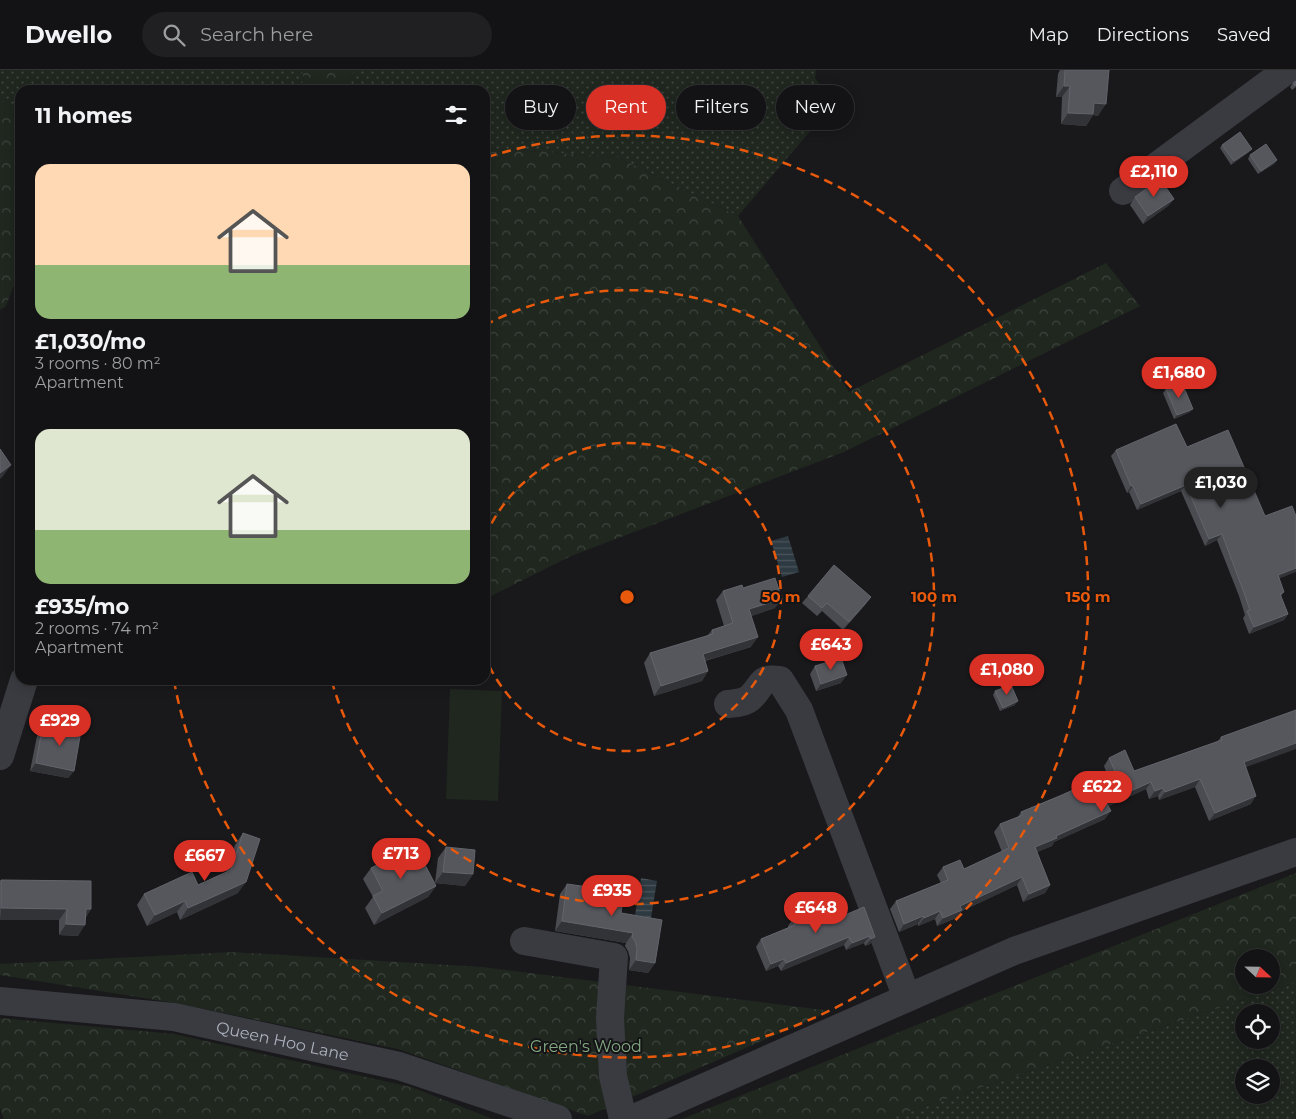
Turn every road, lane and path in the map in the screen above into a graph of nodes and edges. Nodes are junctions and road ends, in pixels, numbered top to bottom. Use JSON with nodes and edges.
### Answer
{"nodes":[{"id":1,"x":1287,"y":70,"type":"edge"},
{"id":2,"x":1123,"y":191,"type":"dead end"},
{"id":3,"x":22,"y":685,"type":"edge"},
{"id":4,"x":728,"y":704,"type":"dead end"},
{"id":5,"x":0,"y":756,"type":"edge"},
{"id":6,"x":1296,"y":852,"type":"edge"},
{"id":7,"x":524,"y":940,"type":"dead end"},
{"id":8,"x":907,"y":998,"type":"junction"},
{"id":9,"x":0,"y":1001,"type":"edge"},
{"id":10,"x":558,"y":1119,"type":"edge"},
{"id":11,"x":623,"y":1119,"type":"edge"},
{"id":12,"x":632,"y":1119,"type":"edge"}],
"edges":[{"from":1,"to":2,"type":"street"},
{"from":3,"to":5,"type":"street"},
{"from":4,"to":8,"type":"street"},
{"from":6,"to":8,"type":"street"},
{"from":7,"to":11,"type":"street"},
{"from":8,"to":12,"type":"street"},
{"from":9,"to":10,"type":"street","name":"Queen Hoo Lane"}]}
